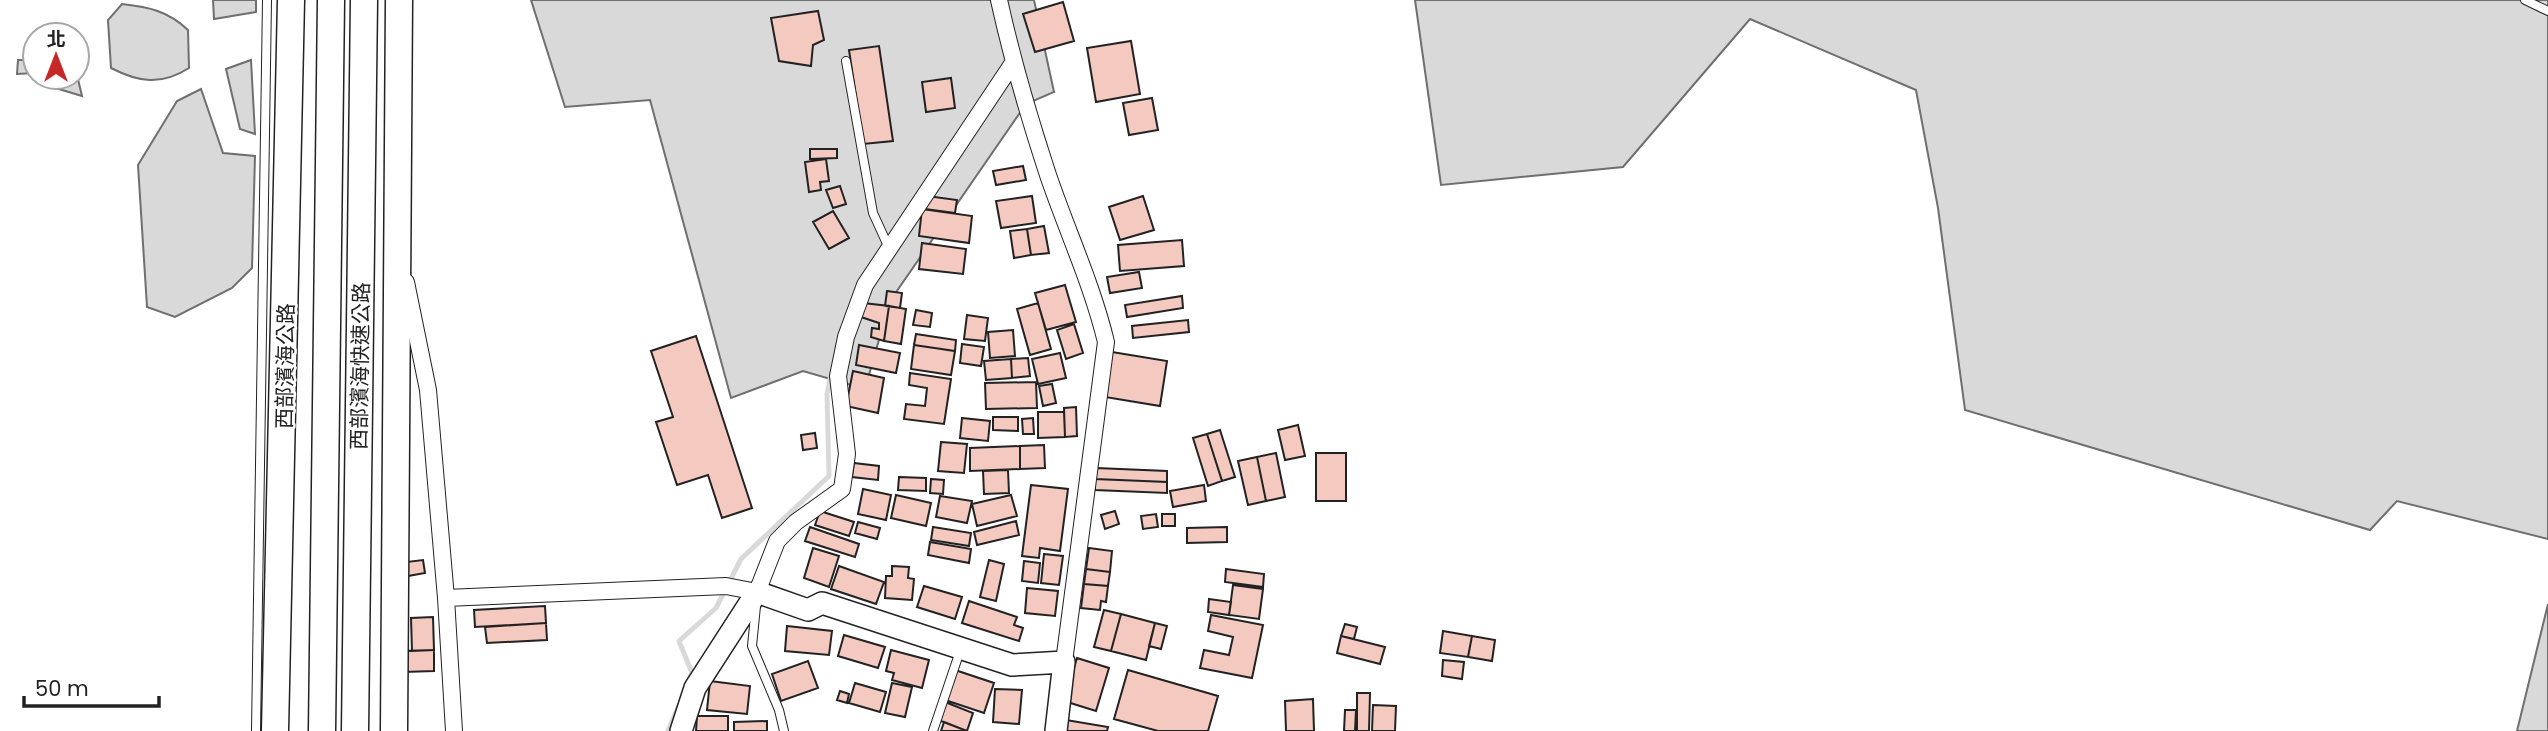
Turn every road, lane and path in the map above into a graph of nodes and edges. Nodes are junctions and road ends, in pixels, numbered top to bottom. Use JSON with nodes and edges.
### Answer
{"nodes":[{"id":1,"x":267,"y":0,"type":"edge"},
{"id":2,"x":331,"y":0,"type":"edge"},
{"id":3,"x":365,"y":0,"type":"edge"},
{"id":4,"x":399,"y":0,"type":"edge"},
{"id":5,"x":999,"y":0,"type":"edge"},
{"id":6,"x":2525,"y":0,"type":"edge"},
{"id":7,"x":282,"y":8,"type":"edge"},
{"id":8,"x":2548,"y":11,"type":"edge"},
{"id":9,"x":846,"y":61,"type":"dead end"},
{"id":10,"x":1013,"y":63,"type":"junction"},
{"id":11,"x":399,"y":243,"type":"junction"},
{"id":12,"x":888,"y":246,"type":"junction"},
{"id":13,"x":275,"y":272,"type":"junction"},
{"id":14,"x":757,"y":592,"type":"junction"},
{"id":15,"x":446,"y":598,"type":"junction"},
{"id":16,"x":961,"y":649,"type":"junction"},
{"id":17,"x":1064,"y":662,"type":"junction"},
{"id":18,"x":256,"y":731,"type":"edge"},
{"id":19,"x":275,"y":731,"type":"edge"},
{"id":20,"x":322,"y":731,"type":"edge"},
{"id":21,"x":355,"y":731,"type":"edge"},
{"id":22,"x":394,"y":731,"type":"edge"},
{"id":23,"x":454,"y":731,"type":"edge"},
{"id":24,"x":681,"y":731,"type":"edge"},
{"id":25,"x":784,"y":731,"type":"edge"},
{"id":26,"x":933,"y":731,"type":"edge"},
{"id":27,"x":1056,"y":731,"type":"edge"}],
"edges":[{"from":1,"to":7,"type":"lane"},
{"from":2,"to":20,"type":"main road","name":"西部濱海快速公路"},
{"from":3,"to":21,"type":"main road","name":"西部濱海快速公路"},
{"from":4,"to":11,"type":"main road"},
{"from":5,"to":10,"type":"street"},
{"from":6,"to":8,"type":"lane"},
{"from":7,"to":13,"type":"main road","name":"西部濱海公路"},
{"from":9,"to":12,"type":"lane"},
{"from":10,"to":12,"type":"street"},
{"from":10,"to":17,"type":"street"},
{"from":11,"to":15,"type":"street"},
{"from":11,"to":22,"type":"main road"},
{"from":12,"to":14,"type":"street"},
{"from":13,"to":18,"type":"lane"},
{"from":13,"to":19,"type":"main road","name":"西部濱海公路"},
{"from":14,"to":15,"type":"street"},
{"from":14,"to":16,"type":"street"},
{"from":14,"to":24,"type":"street"},
{"from":14,"to":25,"type":"lane"},
{"from":15,"to":23,"type":"street"},
{"from":16,"to":17,"type":"street"},
{"from":16,"to":26,"type":"lane"},
{"from":17,"to":27,"type":"street"}]}
